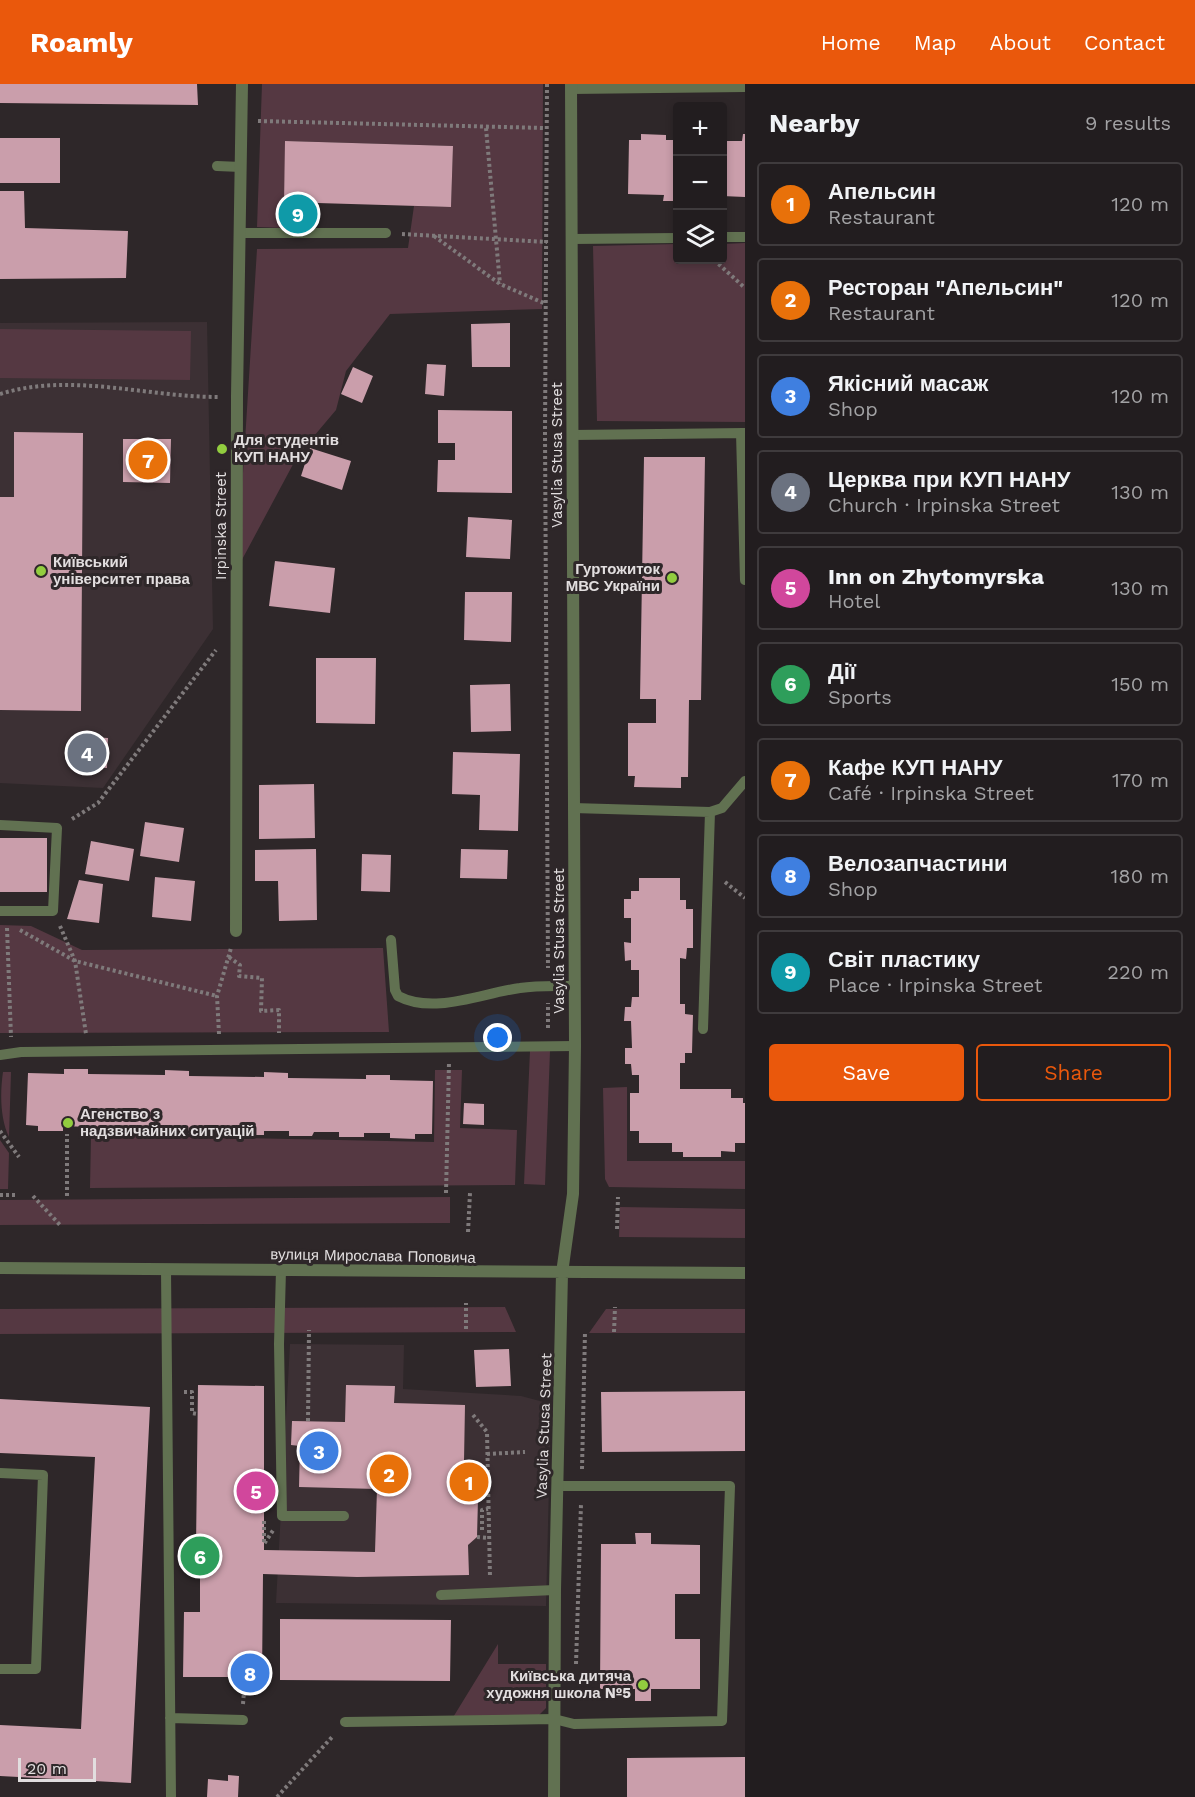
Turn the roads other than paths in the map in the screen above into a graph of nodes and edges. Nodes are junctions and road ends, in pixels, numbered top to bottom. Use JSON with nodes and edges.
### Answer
{"nodes":[{"id":1,"x":242,"y":84,"type":"edge"},
{"id":2,"x":571,"y":87,"type":"edge"},
{"id":3,"x":745,"y":87,"type":"edge"},
{"id":4,"x":218,"y":166,"type":"dead end"},
{"id":5,"x":241,"y":167,"type":"junction"},
{"id":6,"x":239,"y":233,"type":"junction"},
{"id":7,"x":386,"y":233,"type":"road end"},
{"id":8,"x":727,"y":237,"type":"edge"},
{"id":9,"x":745,"y":237,"type":"edge"},
{"id":10,"x":673,"y":238,"type":"edge"},
{"id":11,"x":572,"y":243,"type":"junction"},
{"id":12,"x":743,"y":433,"type":"edge"},
{"id":13,"x":572,"y":435,"type":"junction"},
{"id":14,"x":745,"y":580,"type":"edge"},
{"id":15,"x":745,"y":781,"type":"edge"},
{"id":16,"x":573,"y":808,"type":"junction"},
{"id":17,"x":710,"y":812,"type":"junction"},
{"id":18,"x":0,"y":825,"type":"edge"},
{"id":19,"x":0,"y":911,"type":"edge"},
{"id":20,"x":236,"y":931,"type":"road end"},
{"id":21,"x":391,"y":940,"type":"dead end"},
{"id":22,"x":575,"y":986,"type":"junction"},
{"id":23,"x":703,"y":1029,"type":"dead end"},
{"id":24,"x":575,"y":1046,"type":"junction"},
{"id":25,"x":5,"y":1054,"type":"edge"},
{"id":26,"x":0,"y":1268,"type":"edge"},
{"id":27,"x":166,"y":1270,"type":"junction"},
{"id":28,"x":281,"y":1270,"type":"junction"},
{"id":29,"x":562,"y":1273,"type":"junction"},
{"id":30,"x":745,"y":1273,"type":"edge"},
{"id":31,"x":0,"y":1473,"type":"edge"},
{"id":32,"x":557,"y":1486,"type":"junction"},
{"id":33,"x":344,"y":1516,"type":"dead end"},
{"id":34,"x":555,"y":1590,"type":"junction"},
{"id":35,"x":441,"y":1596,"type":"dead end"},
{"id":36,"x":0,"y":1669,"type":"edge"},
{"id":37,"x":170,"y":1718,"type":"junction"},
{"id":38,"x":554,"y":1719,"type":"junction"},
{"id":39,"x":243,"y":1720,"type":"dead end"},
{"id":40,"x":345,"y":1722,"type":"road end"},
{"id":41,"x":171,"y":1797,"type":"edge"},
{"id":42,"x":554,"y":1797,"type":"edge"}],
"edges":[{"from":1,"to":5,"type":"street","name":"Irpinska Street"},
{"from":2,"to":3,"type":"lane"},
{"from":2,"to":11,"type":"street","name":"Vasylia Stusa Street"},
{"from":4,"to":5,"type":"lane"},
{"from":5,"to":6,"type":"street","name":"Irpinska Street"},
{"from":6,"to":7,"type":"lane"},
{"from":6,"to":20,"type":"street","name":"Irpinska Street"},
{"from":8,"to":9,"type":"lane"},
{"from":10,"to":11,"type":"lane"},
{"from":11,"to":13,"type":"street","name":"Vasylia Stusa Street"},
{"from":12,"to":13,"type":"lane"},
{"from":12,"to":14,"type":"lane"},
{"from":13,"to":16,"type":"street","name":"Vasylia Stusa Street"},
{"from":15,"to":17,"type":"lane"},
{"from":16,"to":17,"type":"lane"},
{"from":16,"to":22,"type":"street","name":"Vasylia Stusa Street"},
{"from":17,"to":23,"type":"lane"},
{"from":18,"to":19,"type":"lane"},
{"from":21,"to":22,"type":"lane"},
{"from":22,"to":24,"type":"street","name":"Vasylia Stusa Street"},
{"from":24,"to":25,"type":"lane"},
{"from":24,"to":29,"type":"street","name":"Vasylia Stusa Street"},
{"from":26,"to":27,"type":"street","name":"вулиця Мирослава Поповича"},
{"from":27,"to":28,"type":"street","name":"вулиця Мирослава Поповича"},
{"from":27,"to":37,"type":"lane"},
{"from":28,"to":29,"type":"street","name":"вулиця Мирослава Поповича"},
{"from":28,"to":33,"type":"lane"},
{"from":29,"to":30,"type":"street","name":"вулиця Мирослава Поповича"},
{"from":29,"to":32,"type":"street","name":"Vasylia Stusa Street"},
{"from":31,"to":36,"type":"lane"},
{"from":32,"to":34,"type":"street","name":"Vasylia Stusa Street"},
{"from":32,"to":38,"type":"lane"},
{"from":34,"to":35,"type":"lane"},
{"from":34,"to":38,"type":"street","name":"Vasylia Stusa Street"},
{"from":37,"to":39,"type":"lane"},
{"from":37,"to":41,"type":"lane"},
{"from":38,"to":40,"type":"lane"},
{"from":38,"to":42,"type":"street","name":"Vasylia Stusa Street"}]}
